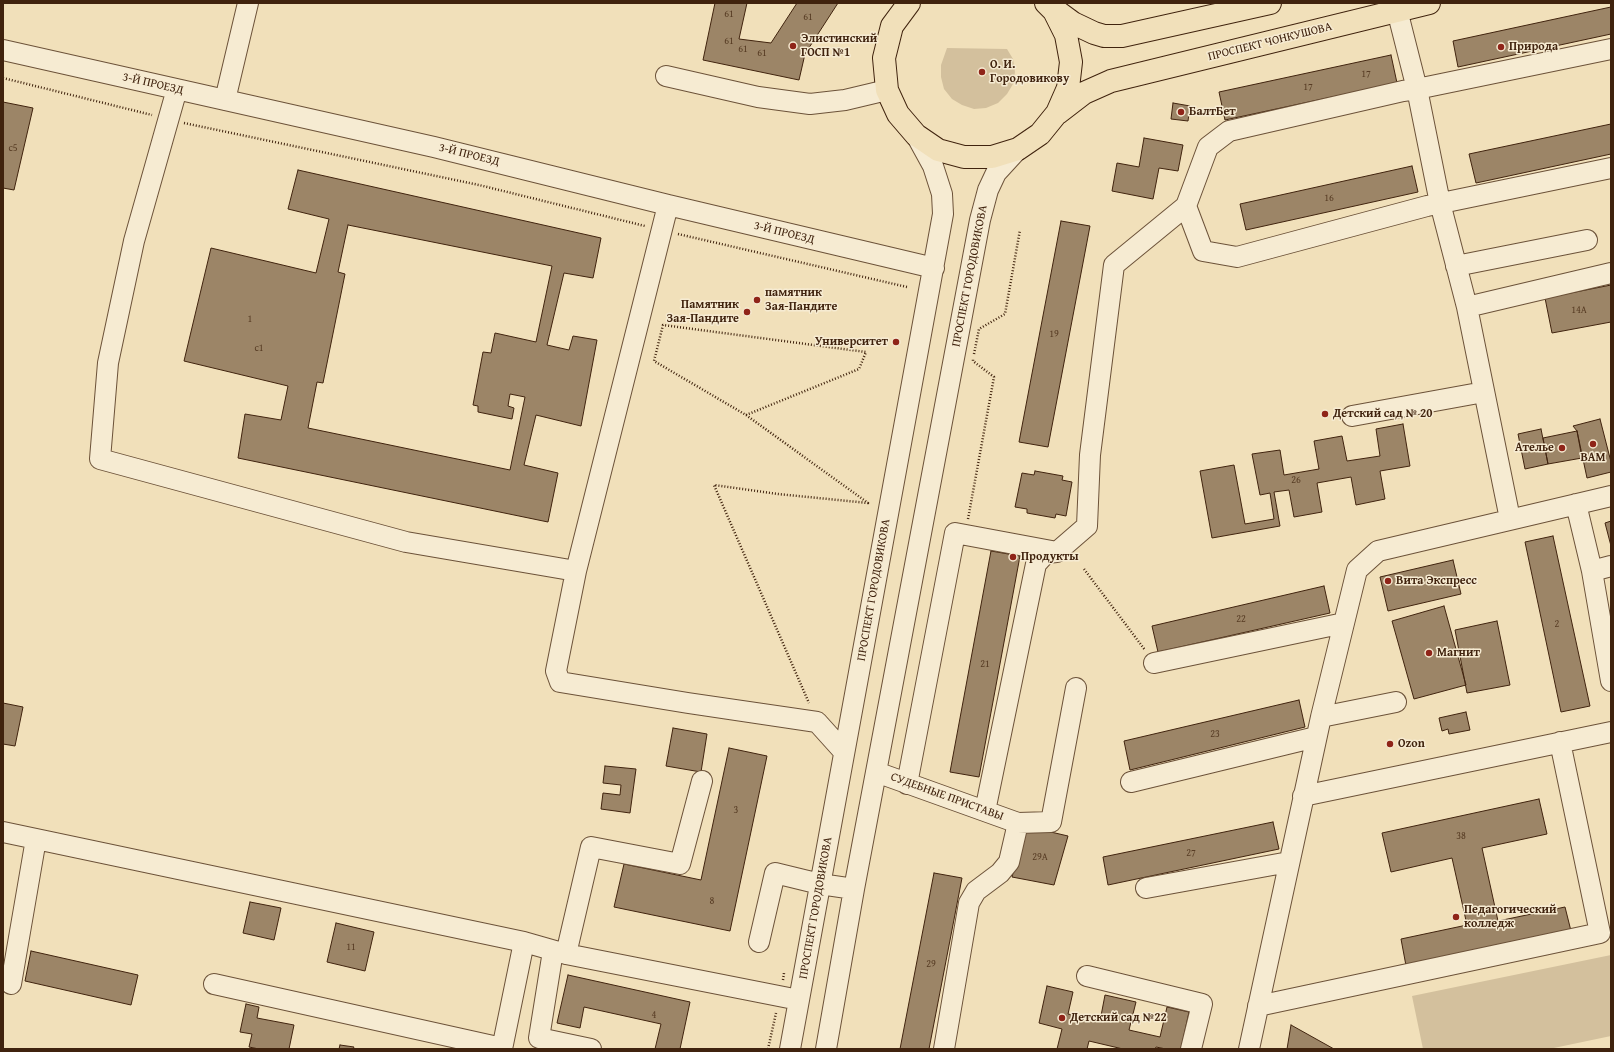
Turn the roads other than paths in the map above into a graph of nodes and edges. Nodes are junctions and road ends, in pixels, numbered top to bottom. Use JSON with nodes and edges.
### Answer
{"nodes":[{"id":1,"x":248,"y":3,"type":"edge"},
{"id":2,"x":896,"y":3,"type":"edge"},
{"id":3,"x":909,"y":3,"type":"edge"},
{"id":4,"x":1046,"y":3,"type":"edge"},
{"id":5,"x":1429,"y":3,"type":"edge"},
{"id":6,"x":1266,"y":4,"type":"edge"},
{"id":7,"x":1398,"y":10,"type":"junction"},
{"id":8,"x":892,"y":26,"type":"junction"},
{"id":9,"x":1611,"y":49,"type":"edge"},
{"id":10,"x":3,"y":50,"type":"edge"},
{"id":11,"x":666,"y":76,"type":"dead end"},
{"id":12,"x":178,"y":89,"type":"junction"},
{"id":13,"x":1417,"y":89,"type":"junction"},
{"id":14,"x":887,"y":90,"type":"junction"},
{"id":15,"x":225,"y":100,"type":"junction"},
{"id":16,"x":1057,"y":113,"type":"junction"},
{"id":17,"x":916,"y":135,"type":"junction"},
{"id":18,"x":1018,"y":149,"type":"junction"},
{"id":19,"x":1611,"y":168,"type":"edge"},
{"id":20,"x":1440,"y":203,"type":"junction"},
{"id":21,"x":668,"y":205,"type":"junction"},
{"id":22,"x":1186,"y":206,"type":"junction"},
{"id":23,"x":1587,"y":240,"type":"dead end"},
{"id":24,"x":1456,"y":266,"type":"junction"},
{"id":25,"x":934,"y":268,"type":"junction"},
{"id":26,"x":1611,"y":273,"type":"edge"},
{"id":27,"x":1467,"y":307,"type":"junction"},
{"id":28,"x":1484,"y":392,"type":"junction"},
{"id":29,"x":1352,"y":416,"type":"dead end"},
{"id":30,"x":1611,"y":496,"type":"edge"},
{"id":31,"x":1576,"y":504,"type":"junction"},
{"id":32,"x":1510,"y":520,"type":"junction"},
{"id":33,"x":923,"y":527,"type":"junction"},
{"id":34,"x":955,"y":533,"type":"junction"},
{"id":35,"x":1057,"y":552,"type":"junction"},
{"id":36,"x":1602,"y":569,"type":"edge"},
{"id":37,"x":576,"y":571,"type":"junction"},
{"id":38,"x":1344,"y":623,"type":"junction"},
{"id":39,"x":1154,"y":662,"type":"road end"},
{"id":40,"x":1611,"y":681,"type":"edge"},
{"id":41,"x":1076,"y":688,"type":"dead end"},
{"id":42,"x":1396,"y":702,"type":"dead end"},
{"id":43,"x":1320,"y":717,"type":"junction"},
{"id":44,"x":1611,"y":732,"type":"edge"},
{"id":45,"x":1316,"y":738,"type":"junction"},
{"id":46,"x":1560,"y":742,"type":"junction"},
{"id":47,"x":844,"y":752,"type":"junction"},
{"id":48,"x":876,"y":772,"type":"junction"},
{"id":49,"x":702,"y":781,"type":"dead end"},
{"id":50,"x":1131,"y":782,"type":"dead end"},
{"id":51,"x":907,"y":784,"type":"junction"},
{"id":52,"x":1303,"y":796,"type":"junction"},
{"id":53,"x":985,"y":811,"type":"junction"},
{"id":54,"x":1018,"y":823,"type":"junction"},
{"id":55,"x":3,"y":832,"type":"edge"},
{"id":56,"x":36,"y":839,"type":"junction"},
{"id":57,"x":1289,"y":862,"type":"junction"},
{"id":58,"x":820,"y":884,"type":"junction"},
{"id":59,"x":1146,"y":888,"type":"dead end"},
{"id":60,"x":854,"y":889,"type":"junction"},
{"id":61,"x":524,"y":942,"type":"junction"},
{"id":62,"x":759,"y":942,"type":"dead end"},
{"id":63,"x":560,"y":952,"type":"junction"},
{"id":64,"x":1087,"y":976,"type":"dead end"},
{"id":65,"x":11,"y":984,"type":"dead end"},
{"id":66,"x":214,"y":984,"type":"dead end"},
{"id":67,"x":799,"y":1000,"type":"junction"},
{"id":68,"x":1258,"y":1006,"type":"junction"},
{"id":69,"x":502,"y":1049,"type":"edge"},
{"id":70,"x":591,"y":1049,"type":"edge"},
{"id":71,"x":790,"y":1049,"type":"edge"},
{"id":72,"x":826,"y":1049,"type":"edge"},
{"id":73,"x":944,"y":1049,"type":"edge"},
{"id":74,"x":1191,"y":1049,"type":"edge"},
{"id":75,"x":1248,"y":1049,"type":"edge"}],
"edges":[{"from":1,"to":15,"type":"street"},
{"from":2,"to":8,"type":"main road"},
{"from":3,"to":8,"type":"main road"},
{"from":4,"to":6,"type":"main road"},
{"from":4,"to":16,"type":"main road"},
{"from":5,"to":7,"type":"main road","name":"ПРОСПЕКТ ЧОНКУШОВА"},
{"from":7,"to":13,"type":"street"},
{"from":7,"to":16,"type":"main road","name":"ПРОСПЕКТ ЧОНКУШОВА"},
{"from":8,"to":14,"type":"main road"},
{"from":9,"to":13,"type":"street"},
{"from":10,"to":12,"type":"street","name":"3-Й ПРОЕЗД"},
{"from":11,"to":14,"type":"street"},
{"from":12,"to":15,"type":"street","name":"3-Й ПРОЕЗД"},
{"from":12,"to":37,"type":"street"},
{"from":13,"to":20,"type":"street"},
{"from":13,"to":22,"type":"street"},
{"from":14,"to":17,"type":"main road"},
{"from":15,"to":21,"type":"street","name":"3-Й ПРОЕЗД"},
{"from":16,"to":18,"type":"main road"},
{"from":17,"to":18,"type":"main road"},
{"from":17,"to":25,"type":"street","name":"ПРОСПЕКТ ГОРОДОВИКОВА"},
{"from":18,"to":33,"type":"street","name":"ПРОСПЕКТ ГОРОДОВИКОВА"},
{"from":19,"to":20,"type":"street"},
{"from":20,"to":22,"type":"street"},
{"from":20,"to":24,"type":"street"},
{"from":21,"to":25,"type":"street","name":"3-Й ПРОЕЗД"},
{"from":21,"to":37,"type":"street"},
{"from":22,"to":35,"type":"street"},
{"from":23,"to":24,"type":"street"},
{"from":24,"to":27,"type":"street"},
{"from":25,"to":47,"type":"street","name":"ПРОСПЕКТ ГОРОДОВИКОВА"},
{"from":26,"to":27,"type":"street"},
{"from":27,"to":28,"type":"street"},
{"from":28,"to":29,"type":"street"},
{"from":28,"to":32,"type":"street"},
{"from":30,"to":31,"type":"street"},
{"from":31,"to":32,"type":"street"},
{"from":31,"to":36,"type":"street"},
{"from":32,"to":38,"type":"street"},
{"from":33,"to":34,"type":"street"},
{"from":33,"to":48,"type":"street","name":"ПРОСПЕКТ ГОРОДОВИКОВА"},
{"from":34,"to":35,"type":"street"},
{"from":34,"to":51,"type":"street"},
{"from":35,"to":53,"type":"street"},
{"from":36,"to":40,"type":"street"},
{"from":37,"to":47,"type":"street"},
{"from":38,"to":39,"type":"street"},
{"from":38,"to":43,"type":"street"},
{"from":41,"to":54,"type":"street"},
{"from":42,"to":43,"type":"street"},
{"from":43,"to":45,"type":"street"},
{"from":44,"to":46,"type":"street"},
{"from":45,"to":50,"type":"street"},
{"from":45,"to":52,"type":"street"},
{"from":46,"to":52,"type":"street"},
{"from":46,"to":68,"type":"street"},
{"from":47,"to":58,"type":"street","name":"ПРОСПЕКТ ГОРОДОВИКОВА"},
{"from":48,"to":51,"type":"street","name":"СУДЕБНЫЕ ПРИСТАВЫ"},
{"from":48,"to":60,"type":"street","name":"ПРОСПЕКТ ГОРОДОВИКОВА"},
{"from":49,"to":63,"type":"street"},
{"from":51,"to":53,"type":"street","name":"СУДЕБНЫЕ ПРИСТАВЫ"},
{"from":52,"to":57,"type":"street"},
{"from":53,"to":54,"type":"street","name":"СУДЕБНЫЕ ПРИСТАВЫ"},
{"from":54,"to":73,"type":"street"},
{"from":55,"to":56,"type":"street"},
{"from":56,"to":61,"type":"street"},
{"from":56,"to":65,"type":"street"},
{"from":57,"to":59,"type":"street"},
{"from":57,"to":68,"type":"street"},
{"from":58,"to":60,"type":"street"},
{"from":58,"to":62,"type":"street"},
{"from":58,"to":67,"type":"street","name":"ПРОСПЕКТ ГОРОДОВИКОВА"},
{"from":60,"to":72,"type":"street","name":"ПРОСПЕКТ ГОРОДОВИКОВА"},
{"from":61,"to":63,"type":"street"},
{"from":61,"to":69,"type":"street"},
{"from":63,"to":67,"type":"street"},
{"from":63,"to":70,"type":"street"},
{"from":64,"to":74,"type":"street"},
{"from":66,"to":69,"type":"street"},
{"from":67,"to":71,"type":"street","name":"ПРОСПЕКТ ГОРОДОВИКОВА"},
{"from":68,"to":75,"type":"street"}]}
